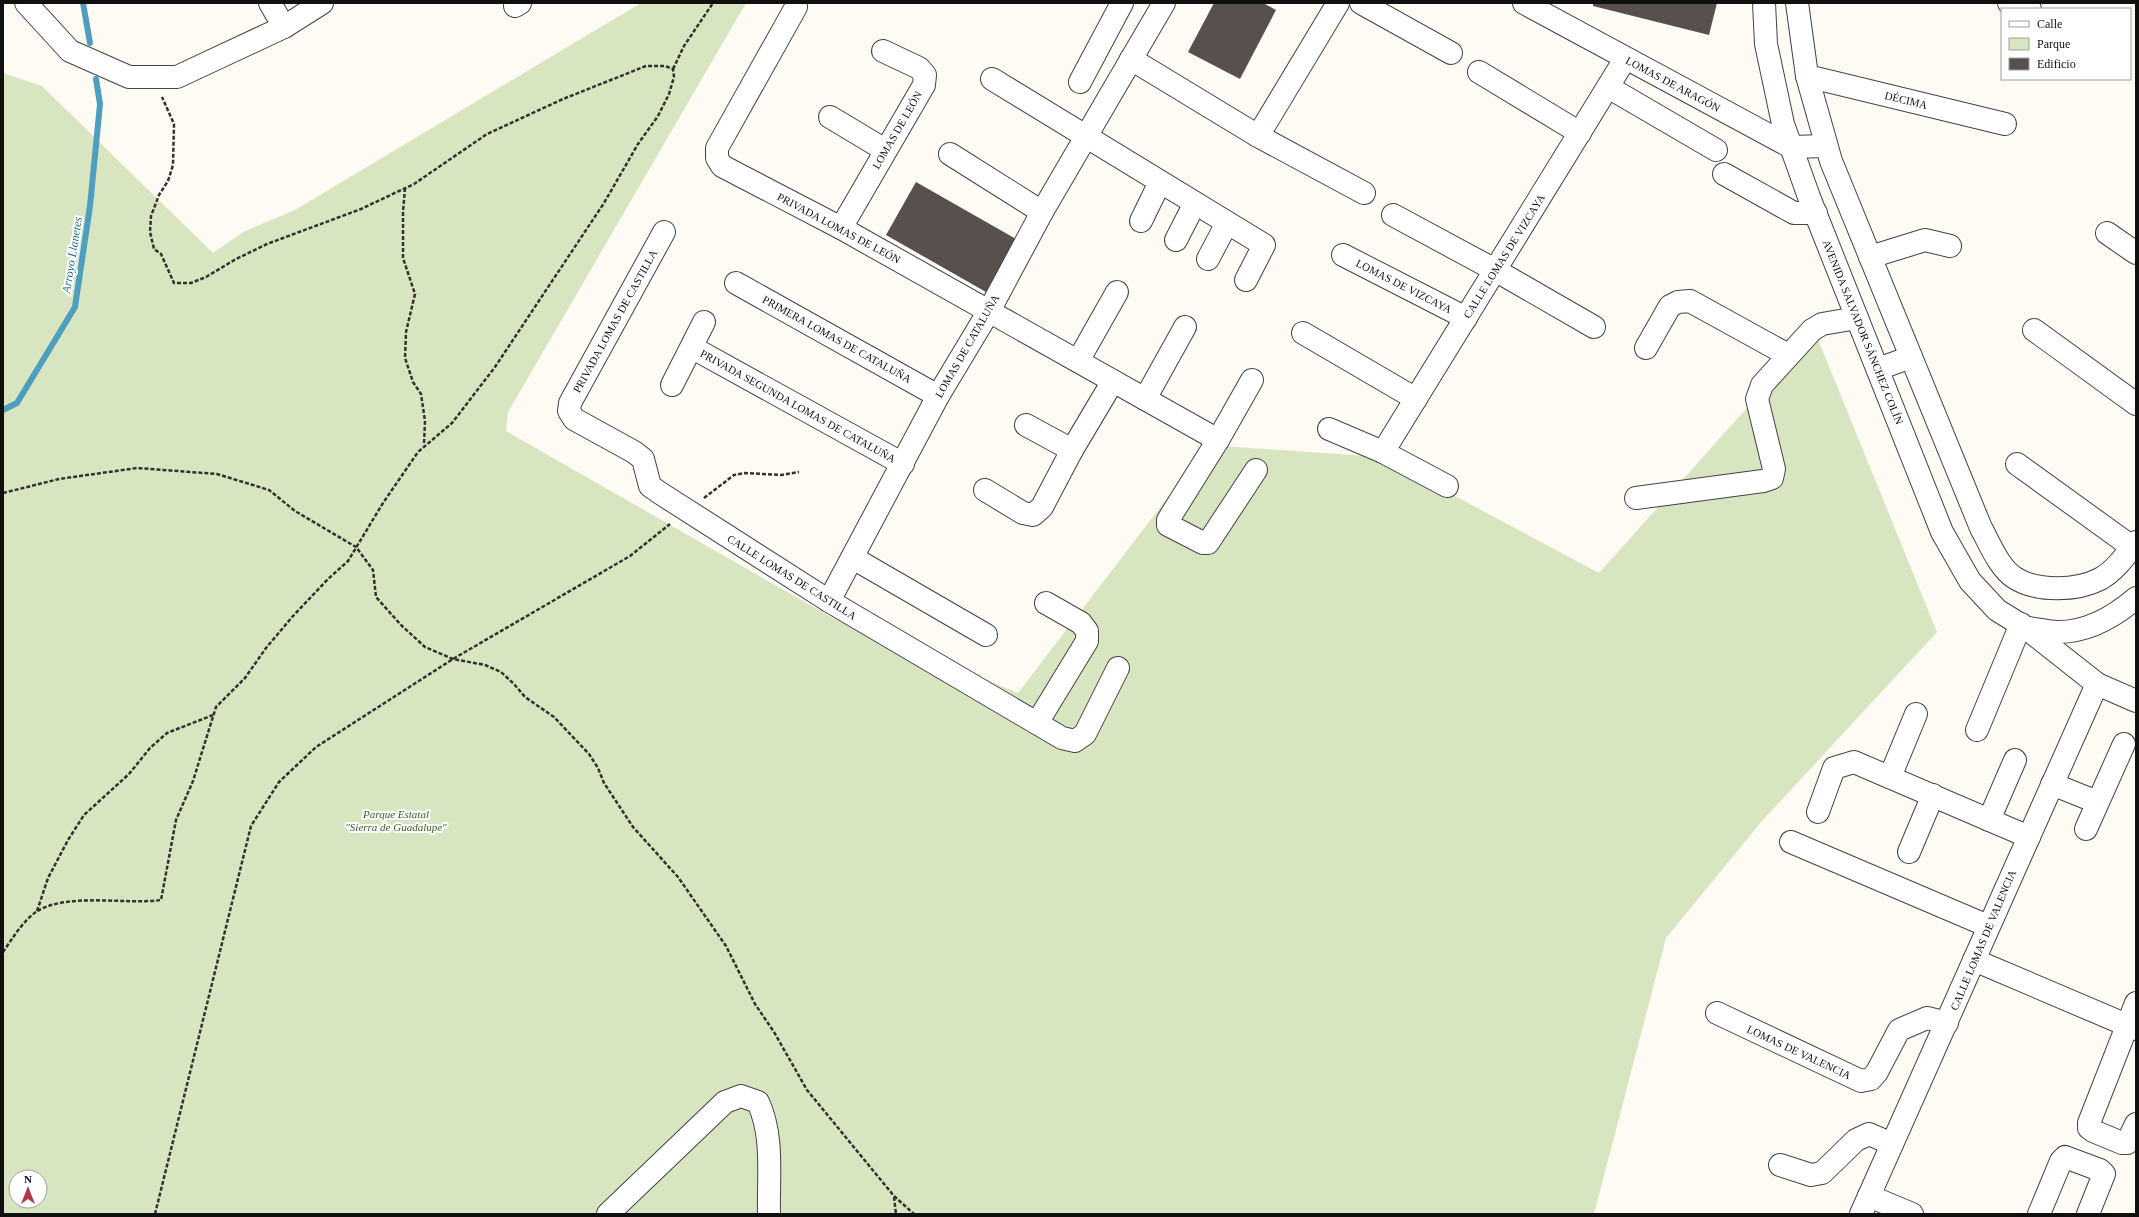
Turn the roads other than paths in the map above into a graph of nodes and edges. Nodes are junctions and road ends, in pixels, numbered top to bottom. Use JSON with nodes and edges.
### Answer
{"nodes":[{"id":1,"x":26,"y":3,"type":"edge"},
{"id":2,"x":270,"y":3,"type":"edge"},
{"id":3,"x":322,"y":3,"type":"edge"},
{"id":4,"x":1122,"y":3,"type":"edge"},
{"id":5,"x":1164,"y":3,"type":"edge"},
{"id":6,"x":1338,"y":3,"type":"edge"},
{"id":7,"x":1361,"y":3,"type":"edge"},
{"id":8,"x":1524,"y":3,"type":"edge"},
{"id":9,"x":1764,"y":3,"type":"edge"},
{"id":10,"x":1797,"y":3,"type":"edge"},
{"id":11,"x":2009,"y":3,"type":"edge"},
{"id":12,"x":796,"y":7,"type":"dead end"},
{"id":13,"x":2026,"y":8,"type":"edge"},
{"id":14,"x":284,"y":26,"type":"junction"},
{"id":15,"x":882,"y":51,"type":"dead end"},
{"id":16,"x":1451,"y":53,"type":"dead end"},
{"id":17,"x":1131,"y":59,"type":"junction"},
{"id":18,"x":1625,"y":59,"type":"junction"},
{"id":19,"x":1479,"y":72,"type":"dead end"},
{"id":20,"x":1807,"y":76,"type":"junction"},
{"id":21,"x":992,"y":79,"type":"dead end"},
{"id":22,"x":1080,"y":82,"type":"dead end"},
{"id":23,"x":1608,"y":87,"type":"junction"},
{"id":24,"x":830,"y":117,"type":"dead end"},
{"id":25,"x":2005,"y":124,"type":"dead end"},
{"id":26,"x":1580,"y":133,"type":"junction"},
{"id":27,"x":1258,"y":136,"type":"junction"},
{"id":28,"x":1086,"y":137,"type":"junction"},
{"id":29,"x":1826,"y":146,"type":"junction"},
{"id":30,"x":1792,"y":147,"type":"junction"},
{"id":31,"x":885,"y":150,"type":"junction"},
{"id":32,"x":1716,"y":150,"type":"dead end"},
{"id":33,"x":950,"y":154,"type":"dead end"},
{"id":34,"x":1724,"y":174,"type":"dead end"},
{"id":35,"x":1160,"y":182,"type":"junction"},
{"id":36,"x":1364,"y":193,"type":"dead end"},
{"id":37,"x":1195,"y":204,"type":"junction"},
{"id":38,"x":1042,"y":212,"type":"junction"},
{"id":39,"x":1816,"y":213,"type":"junction"},
{"id":40,"x":1393,"y":215,"type":"dead end"},
{"id":41,"x":1141,"y":221,"type":"dead end"},
{"id":42,"x":1227,"y":223,"type":"junction"},
{"id":43,"x":841,"y":228,"type":"junction"},
{"id":44,"x":664,"y":232,"type":"dead end"},
{"id":45,"x":2107,"y":233,"type":"dead end"},
{"id":46,"x":1176,"y":240,"type":"dead end"},
{"id":47,"x":1950,"y":246,"type":"dead end"},
{"id":48,"x":2136,"y":254,"type":"edge"},
{"id":49,"x":1343,"y":255,"type":"dead end"},
{"id":50,"x":1870,"y":257,"type":"junction"},
{"id":51,"x":1208,"y":258,"type":"dead end"},
{"id":52,"x":1495,"y":270,"type":"junction"},
{"id":53,"x":1246,"y":280,"type":"dead end"},
{"id":54,"x":736,"y":283,"type":"dead end"},
{"id":55,"x":1117,"y":292,"type":"dead end"},
{"id":56,"x":989,"y":311,"type":"junction"},
{"id":57,"x":1466,"y":318,"type":"junction"},
{"id":58,"x":1857,"y":318,"type":"junction"},
{"id":59,"x":704,"y":322,"type":"dead end"},
{"id":60,"x":1185,"y":327,"type":"dead end"},
{"id":61,"x":1594,"y":327,"type":"dead end"},
{"id":62,"x":2034,"y":330,"type":"dead end"},
{"id":63,"x":1303,"y":334,"type":"dead end"},
{"id":64,"x":693,"y":348,"type":"junction"},
{"id":65,"x":1646,"y":348,"type":"dead end"},
{"id":66,"x":1788,"y":355,"type":"junction"},
{"id":67,"x":1911,"y":357,"type":"junction"},
{"id":68,"x":1078,"y":361,"type":"junction"},
{"id":69,"x":1878,"y":369,"type":"junction"},
{"id":70,"x":1252,"y":380,"type":"dead end"},
{"id":71,"x":1114,"y":381,"type":"junction"},
{"id":72,"x":672,"y":385,"type":"dead end"},
{"id":73,"x":938,"y":396,"type":"junction"},
{"id":74,"x":1145,"y":399,"type":"junction"},
{"id":75,"x":1416,"y":399,"type":"junction"},
{"id":76,"x":2136,"y":404,"type":"edge"},
{"id":77,"x":568,"y":411,"type":"joint"},
{"id":78,"x":1026,"y":425,"type":"dead end"},
{"id":79,"x":1329,"y":429,"type":"dead end"},
{"id":80,"x":1218,"y":440,"type":"junction"},
{"id":81,"x":1072,"y":450,"type":"junction"},
{"id":82,"x":1383,"y":452,"type":"junction"},
{"id":83,"x":903,"y":464,"type":"junction"},
{"id":84,"x":2017,"y":464,"type":"dead end"},
{"id":85,"x":1256,"y":470,"type":"dead end"},
{"id":86,"x":1447,"y":486,"type":"dead end"},
{"id":87,"x":985,"y":490,"type":"dead end"},
{"id":88,"x":1636,"y":498,"type":"dead end"},
{"id":89,"x":2134,"y":544,"type":"edge"},
{"id":90,"x":853,"y":558,"type":"junction"},
{"id":91,"x":2136,"y":598,"type":"edge"},
{"id":92,"x":829,"y":601,"type":"junction"},
{"id":93,"x":1046,"y":603,"type":"dead end"},
{"id":94,"x":2024,"y":626,"type":"junction"},
{"id":95,"x":986,"y":634,"type":"dead end"},
{"id":96,"x":1118,"y":668,"type":"dead end"},
{"id":97,"x":2097,"y":684,"type":"junction"},
{"id":98,"x":2136,"y":701,"type":"edge"},
{"id":99,"x":1916,"y":714,"type":"dead end"},
{"id":100,"x":1037,"y":723,"type":"junction"},
{"id":101,"x":1977,"y":730,"type":"dead end"},
{"id":102,"x":2124,"y":744,"type":"dead end"},
{"id":103,"x":2015,"y":760,"type":"dead end"},
{"id":104,"x":1890,"y":777,"type":"junction"},
{"id":105,"x":2052,"y":784,"type":"junction"},
{"id":106,"x":1933,"y":795,"type":"junction"},
{"id":107,"x":2097,"y":802,"type":"junction"},
{"id":108,"x":1818,"y":812,"type":"dead end"},
{"id":109,"x":1989,"y":820,"type":"junction"},
{"id":110,"x":2086,"y":829,"type":"dead end"},
{"id":111,"x":2029,"y":836,"type":"junction"},
{"id":112,"x":1791,"y":842,"type":"dead end"},
{"id":113,"x":1909,"y":852,"type":"dead end"},
{"id":114,"x":1988,"y":926,"type":"junction"},
{"id":115,"x":1974,"y":960,"type":"junction"},
{"id":116,"x":2136,"y":1003,"type":"edge"},
{"id":117,"x":1717,"y":1014,"type":"dead end"},
{"id":118,"x":1947,"y":1023,"type":"junction"},
{"id":119,"x":2132,"y":1027,"type":"edge"},
{"id":120,"x":2136,"y":1124,"type":"edge"},
{"id":121,"x":1892,"y":1144,"type":"junction"},
{"id":122,"x":1780,"y":1165,"type":"dead end"},
{"id":123,"x":1865,"y":1205,"type":"edge"},
{"id":124,"x":608,"y":1214,"type":"edge"},
{"id":125,"x":769,"y":1214,"type":"edge"},
{"id":126,"x":1912,"y":1214,"type":"edge"},
{"id":127,"x":2039,"y":1214,"type":"edge"},
{"id":128,"x":2088,"y":1214,"type":"edge"}],
"edges":[{"from":1,"to":14,"type":"street"},
{"from":2,"to":14,"type":"street"},
{"from":3,"to":14,"type":"street"},
{"from":4,"to":22,"type":"street"},
{"from":5,"to":17,"type":"street","name":"LOMAS DE CATALUÑA"},
{"from":6,"to":27,"type":"street"},
{"from":7,"to":16,"type":"street"},
{"from":8,"to":18,"type":"street","name":"LOMAS DE ARAGÓN"},
{"from":9,"to":30,"type":"street","name":"AVENIDA SALVADOR SÁNCHEZ COLÍN"},
{"from":10,"to":20,"type":"street"},
{"from":11,"to":13,"type":"street"},
{"from":12,"to":43,"type":"street","name":"PRIVADA LOMAS DE LEÓN"},
{"from":15,"to":31,"type":"street","name":"LOMAS DE LEÓN"},
{"from":17,"to":27,"type":"street"},
{"from":17,"to":28,"type":"street","name":"LOMAS DE CATALUÑA"},
{"from":18,"to":23,"type":"street","name":"CALLE LOMAS DE VIZCAYA"},
{"from":18,"to":30,"type":"street","name":"LOMAS DE ARAGÓN"},
{"from":19,"to":26,"type":"street"},
{"from":20,"to":25,"type":"street","name":"DÉCIMA"},
{"from":20,"to":29,"type":"street"},
{"from":21,"to":28,"type":"street"},
{"from":23,"to":26,"type":"street","name":"CALLE LOMAS DE VIZCAYA"},
{"from":23,"to":32,"type":"street"},
{"from":24,"to":31,"type":"street"},
{"from":26,"to":52,"type":"street","name":"CALLE LOMAS DE VIZCAYA"},
{"from":27,"to":36,"type":"street"},
{"from":28,"to":35,"type":"street"},
{"from":28,"to":38,"type":"street","name":"LOMAS DE CATALUÑA"},
{"from":29,"to":30,"type":"street","name":"LOMAS DE ARAGÓN"},
{"from":29,"to":50,"type":"street"},
{"from":30,"to":39,"type":"street","name":"AVENIDA SALVADOR SÁNCHEZ COLÍN"},
{"from":31,"to":43,"type":"street","name":"LOMAS DE LEÓN"},
{"from":33,"to":38,"type":"street"},
{"from":34,"to":39,"type":"street"},
{"from":35,"to":37,"type":"street"},
{"from":35,"to":41,"type":"street"},
{"from":37,"to":42,"type":"street"},
{"from":37,"to":46,"type":"street"},
{"from":38,"to":56,"type":"street","name":"LOMAS DE CATALUÑA"},
{"from":39,"to":58,"type":"street","name":"AVENIDA SALVADOR SÁNCHEZ COLÍN"},
{"from":40,"to":52,"type":"street"},
{"from":42,"to":51,"type":"street"},
{"from":42,"to":53,"type":"street"},
{"from":43,"to":56,"type":"street","name":"PRIVADA LOMAS DE LEÓN"},
{"from":44,"to":77,"type":"street","name":"PRIVADA LOMAS DE CASTILLA"},
{"from":45,"to":48,"type":"street"},
{"from":47,"to":50,"type":"street"},
{"from":49,"to":57,"type":"street","name":"LOMAS DE VIZCAYA"},
{"from":50,"to":67,"type":"street"},
{"from":52,"to":57,"type":"street","name":"CALLE LOMAS DE VIZCAYA"},
{"from":52,"to":61,"type":"street"},
{"from":54,"to":73,"type":"street","name":"PRIMERA LOMAS DE CATALUÑA"},
{"from":55,"to":68,"type":"street"},
{"from":56,"to":68,"type":"street","name":"PRIVADA LOMAS DE LEÓN"},
{"from":56,"to":73,"type":"street","name":"LOMAS DE CATALUÑA"},
{"from":57,"to":75,"type":"street","name":"CALLE LOMAS DE VIZCAYA"},
{"from":58,"to":66,"type":"street"},
{"from":58,"to":69,"type":"street","name":"AVENIDA SALVADOR SÁNCHEZ COLÍN"},
{"from":59,"to":64,"type":"street"},
{"from":60,"to":74,"type":"street"},
{"from":62,"to":76,"type":"street"},
{"from":63,"to":75,"type":"street"},
{"from":64,"to":72,"type":"street"},
{"from":64,"to":83,"type":"street","name":"PRIVADA SEGUNDA LOMAS DE CATALUÑA"},
{"from":65,"to":66,"type":"street"},
{"from":66,"to":88,"type":"street"},
{"from":67,"to":69,"type":"street"},
{"from":67,"to":89,"type":"street"},
{"from":68,"to":71,"type":"street","name":"PRIVADA LOMAS DE LEÓN"},
{"from":69,"to":94,"type":"street","name":"AVENIDA SALVADOR SÁNCHEZ COLÍN"},
{"from":70,"to":80,"type":"street"},
{"from":71,"to":74,"type":"street","name":"PRIVADA LOMAS DE LEÓN"},
{"from":71,"to":81,"type":"street"},
{"from":73,"to":83,"type":"street","name":"LOMAS DE CATALUÑA"},
{"from":74,"to":80,"type":"street","name":"PRIVADA LOMAS DE LEÓN"},
{"from":75,"to":82,"type":"street","name":"CALLE LOMAS DE VIZCAYA"},
{"from":77,"to":92,"type":"street","name":"CALLE LOMAS DE CASTILLA"},
{"from":78,"to":81,"type":"street"},
{"from":79,"to":82,"type":"street"},
{"from":80,"to":85,"type":"street"},
{"from":81,"to":87,"type":"street"},
{"from":82,"to":86,"type":"street"},
{"from":83,"to":90,"type":"street","name":"LOMAS DE CATALUÑA"},
{"from":84,"to":89,"type":"street"},
{"from":90,"to":92,"type":"street","name":"LOMAS DE CATALUÑA"},
{"from":90,"to":95,"type":"street"},
{"from":91,"to":94,"type":"street"},
{"from":92,"to":100,"type":"street","name":"CALLE LOMAS DE CASTILLA"},
{"from":93,"to":100,"type":"street"},
{"from":94,"to":97,"type":"street","name":"AVENIDA SALVADOR SÁNCHEZ COLÍN"},
{"from":94,"to":101,"type":"street"},
{"from":96,"to":100,"type":"street","name":"CALLE LOMAS DE CASTILLA"},
{"from":97,"to":98,"type":"street","name":"AVENIDA SALVADOR SÁNCHEZ COLÍN"},
{"from":97,"to":105,"type":"street","name":"CALLE LOMAS DE VALENCIA"},
{"from":99,"to":104,"type":"street"},
{"from":102,"to":107,"type":"street"},
{"from":103,"to":109,"type":"street"},
{"from":104,"to":106,"type":"street"},
{"from":104,"to":108,"type":"street"},
{"from":105,"to":107,"type":"street"},
{"from":105,"to":111,"type":"street","name":"CALLE LOMAS DE VALENCIA"},
{"from":106,"to":109,"type":"street"},
{"from":106,"to":113,"type":"street"},
{"from":107,"to":110,"type":"street"},
{"from":109,"to":111,"type":"street"},
{"from":111,"to":114,"type":"street","name":"CALLE LOMAS DE VALENCIA"},
{"from":112,"to":114,"type":"street"},
{"from":114,"to":115,"type":"street","name":"CALLE LOMAS DE VALENCIA"},
{"from":115,"to":118,"type":"street","name":"CALLE LOMAS DE VALENCIA"},
{"from":115,"to":119,"type":"street"},
{"from":116,"to":119,"type":"street"},
{"from":117,"to":118,"type":"street","name":"LOMAS DE VALENCIA"},
{"from":118,"to":121,"type":"street","name":"CALLE LOMAS DE VALENCIA"},
{"from":119,"to":120,"type":"street"},
{"from":121,"to":122,"type":"street"},
{"from":121,"to":123,"type":"street","name":"CALLE LOMAS DE VALENCIA"},
{"from":123,"to":126,"type":"street"},
{"from":124,"to":125,"type":"street"},
{"from":127,"to":128,"type":"street"}]}
